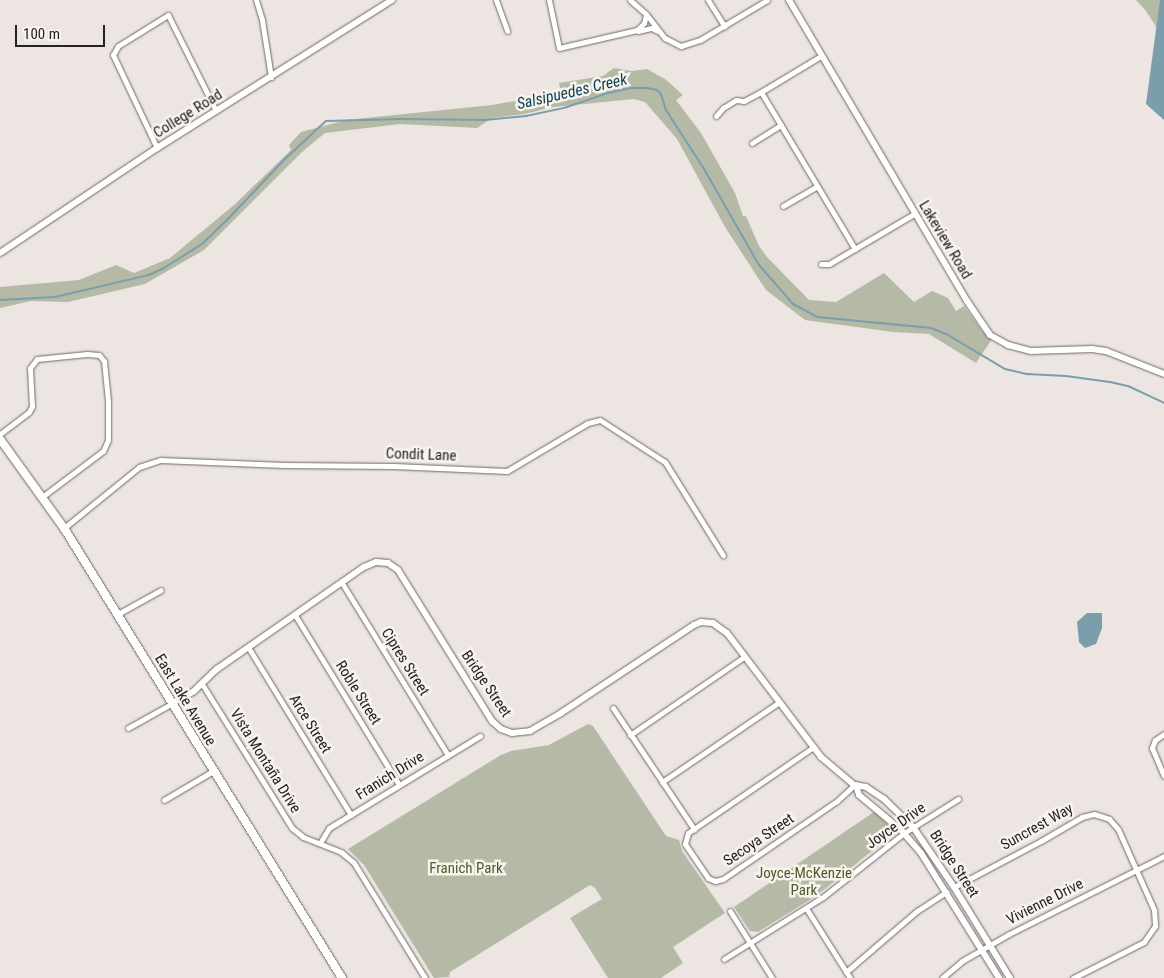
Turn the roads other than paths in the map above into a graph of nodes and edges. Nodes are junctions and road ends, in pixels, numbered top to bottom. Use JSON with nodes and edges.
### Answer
{"nodes":[{"id":1,"x":256,"y":0,"type":"edge"},
{"id":2,"x":392,"y":0,"type":"edge"},
{"id":3,"x":496,"y":0,"type":"edge"},
{"id":4,"x":549,"y":0,"type":"edge"},
{"id":5,"x":630,"y":0,"type":"edge"},
{"id":6,"x":708,"y":0,"type":"edge"},
{"id":7,"x":767,"y":0,"type":"edge"},
{"id":8,"x":789,"y":0,"type":"edge"},
{"id":9,"x":646,"y":14,"type":"junction"},
{"id":10,"x":724,"y":26,"type":"junction"},
{"id":11,"x":507,"y":31,"type":"dead end"},
{"id":12,"x":659,"y":31,"type":"junction"},
{"id":13,"x":632,"y":32,"type":"junction"},
{"id":14,"x":821,"y":56,"type":"junction"},
{"id":15,"x":271,"y":77,"type":"junction"},
{"id":16,"x":761,"y":92,"type":"junction"},
{"id":17,"x":216,"y":111,"type":"junction"},
{"id":18,"x":716,"y":116,"type":"dead end"},
{"id":19,"x":781,"y":125,"type":"junction"},
{"id":20,"x":752,"y":143,"type":"dead end"},
{"id":21,"x":157,"y":148,"type":"junction"},
{"id":22,"x":817,"y":186,"type":"junction"},
{"id":23,"x":783,"y":206,"type":"dead end"},
{"id":24,"x":914,"y":214,"type":"junction"},
{"id":25,"x":854,"y":249,"type":"junction"},
{"id":26,"x":0,"y":253,"type":"edge"},
{"id":27,"x":821,"y":264,"type":"dead end"},
{"id":28,"x":1164,"y":374,"type":"edge"},
{"id":29,"x":0,"y":434,"type":"edge"},
{"id":30,"x":0,"y":439,"type":"edge"},
{"id":31,"x":42,"y":497,"type":"junction"},
{"id":32,"x":64,"y":528,"type":"junction"},
{"id":33,"x":724,"y":555,"type":"dead end"},
{"id":34,"x":342,"y":583,"type":"junction"},
{"id":35,"x":162,"y":590,"type":"dead end"},
{"id":36,"x":116,"y":615,"type":"junction"},
{"id":37,"x":295,"y":615,"type":"junction"},
{"id":38,"x":248,"y":647,"type":"junction"},
{"id":39,"x":744,"y":656,"type":"junction"},
{"id":40,"x":202,"y":684,"type":"junction"},
{"id":41,"x":778,"y":703,"type":"junction"},
{"id":42,"x":172,"y":704,"type":"junction"},
{"id":43,"x":612,"y":708,"type":"dead end"},
{"id":44,"x":128,"y":728,"type":"dead end"},
{"id":45,"x":1164,"y":734,"type":"edge"},
{"id":46,"x":630,"y":735,"type":"junction"},
{"id":47,"x":480,"y":736,"type":"dead end"},
{"id":48,"x":812,"y":748,"type":"junction"},
{"id":49,"x":448,"y":755,"type":"junction"},
{"id":50,"x":212,"y":771,"type":"junction"},
{"id":51,"x":1164,"y":776,"type":"edge"},
{"id":52,"x":662,"y":782,"type":"junction"},
{"id":53,"x":399,"y":785,"type":"junction"},
{"id":54,"x":855,"y":785,"type":"junction"},
{"id":55,"x":958,"y":799,"type":"dead end"},
{"id":56,"x":164,"y":800,"type":"dead end"},
{"id":57,"x":351,"y":815,"type":"junction"},
{"id":58,"x":913,"y":827,"type":"junction"},
{"id":59,"x":694,"y":829,"type":"junction"},
{"id":60,"x":904,"y":833,"type":"junction"},
{"id":61,"x":320,"y":843,"type":"junction"},
{"id":62,"x":1164,"y":856,"type":"edge"},
{"id":63,"x":1136,"y":870,"type":"junction"},
{"id":64,"x":954,"y":887,"type":"junction"},
{"id":65,"x":946,"y":892,"type":"junction"},
{"id":66,"x":806,"y":908,"type":"junction"},
{"id":67,"x":730,"y":911,"type":"dead end"},
{"id":68,"x":751,"y":942,"type":"junction"},
{"id":69,"x":990,"y":945,"type":"junction"},
{"id":70,"x":982,"y":950,"type":"junction"},
{"id":71,"x":724,"y":959,"type":"dead end"},
{"id":72,"x":846,"y":972,"type":"junction"},
{"id":73,"x":342,"y":978,"type":"edge"},
{"id":74,"x":425,"y":978,"type":"edge"},
{"id":75,"x":772,"y":978,"type":"edge"},
{"id":76,"x":850,"y":978,"type":"edge"},
{"id":77,"x":942,"y":978,"type":"edge"},
{"id":78,"x":999,"y":978,"type":"edge"},
{"id":79,"x":1010,"y":978,"type":"edge"},
{"id":80,"x":1073,"y":978,"type":"edge"}],
"edges":[{"from":1,"to":15,"type":"street"},
{"from":2,"to":15,"type":"street","name":"College Road"},
{"from":3,"to":11,"type":"street"},
{"from":4,"to":13,"type":"street"},
{"from":5,"to":9,"type":"street"},
{"from":6,"to":10,"type":"street"},
{"from":7,"to":10,"type":"street"},
{"from":8,"to":14,"type":"street","name":"Lakeview Road"},
{"from":9,"to":12,"type":"street"},
{"from":9,"to":13,"type":"street"},
{"from":10,"to":12,"type":"street"},
{"from":12,"to":13,"type":"street"},
{"from":14,"to":16,"type":"street"},
{"from":14,"to":24,"type":"street","name":"Lakeview Road"},
{"from":15,"to":17,"type":"street","name":"College Road"},
{"from":16,"to":18,"type":"street"},
{"from":16,"to":19,"type":"street"},
{"from":17,"to":21,"type":"street","name":"College Road"},
{"from":17,"to":21,"type":"street"},
{"from":19,"to":20,"type":"street"},
{"from":19,"to":22,"type":"street"},
{"from":21,"to":26,"type":"street","name":"College Road"},
{"from":22,"to":23,"type":"street"},
{"from":22,"to":25,"type":"street"},
{"from":24,"to":25,"type":"street"},
{"from":24,"to":28,"type":"street","name":"Lakeview Road"},
{"from":25,"to":27,"type":"street"},
{"from":29,"to":31,"type":"street"},
{"from":30,"to":31,"type":"main road","name":"East Lake Avenue"},
{"from":31,"to":32,"type":"main road","name":"East Lake Avenue"},
{"from":32,"to":33,"type":"street","name":"Condit Lane"},
{"from":32,"to":36,"type":"main road","name":"East Lake Avenue"},
{"from":34,"to":37,"type":"street","name":"Bridge Street"},
{"from":34,"to":39,"type":"street","name":"Bridge Street"},
{"from":34,"to":49,"type":"street","name":"Cipres Street"},
{"from":35,"to":36,"type":"street"},
{"from":36,"to":42,"type":"main road","name":"East Lake Avenue"},
{"from":37,"to":38,"type":"street","name":"Bridge Street"},
{"from":37,"to":53,"type":"street","name":"Roble Street"},
{"from":38,"to":40,"type":"street","name":"Bridge Street"},
{"from":38,"to":57,"type":"street","name":"Arce Street"},
{"from":39,"to":41,"type":"street","name":"Bridge Street"},
{"from":39,"to":46,"type":"street"},
{"from":40,"to":42,"type":"street","name":"Bridge Street"},
{"from":40,"to":61,"type":"street","name":"Vista Montaña Drive"},
{"from":41,"to":48,"type":"street","name":"Bridge Street"},
{"from":41,"to":52,"type":"street"},
{"from":42,"to":44,"type":"street"},
{"from":42,"to":50,"type":"main road","name":"East Lake Avenue"},
{"from":43,"to":46,"type":"street"},
{"from":45,"to":51,"type":"street"},
{"from":46,"to":52,"type":"street"},
{"from":47,"to":49,"type":"street","name":"Franich Drive"},
{"from":48,"to":54,"type":"street","name":"Bridge Street"},
{"from":48,"to":59,"type":"street"},
{"from":49,"to":53,"type":"street","name":"Franich Drive"},
{"from":50,"to":56,"type":"street"},
{"from":50,"to":73,"type":"main road","name":"East Lake Avenue"},
{"from":52,"to":59,"type":"street"},
{"from":53,"to":57,"type":"street","name":"Franich Drive"},
{"from":54,"to":58,"type":"street","name":"Bridge Street"},
{"from":54,"to":59,"type":"street","name":"Secoya Street"},
{"from":54,"to":60,"type":"street","name":"Bridge Street"},
{"from":55,"to":58,"type":"street","name":"Joyce Drive"},
{"from":57,"to":61,"type":"street","name":"Franich Drive"},
{"from":58,"to":60,"type":"street","name":"Joyce Drive"},
{"from":58,"to":64,"type":"street","name":"Bridge Street"},
{"from":60,"to":65,"type":"street","name":"Bridge Street"},
{"from":60,"to":66,"type":"street","name":"Joyce Drive"},
{"from":61,"to":74,"type":"street","name":"Vista Montaña Drive"},
{"from":62,"to":63,"type":"street","name":"Vivienne Drive"},
{"from":63,"to":64,"type":"street","name":"Suncrest Way"},
{"from":63,"to":69,"type":"street","name":"Vivienne Drive"},
{"from":63,"to":80,"type":"street","name":"Suncrest Way"},
{"from":64,"to":69,"type":"street","name":"Bridge Street"},
{"from":65,"to":70,"type":"street","name":"Bridge Street"},
{"from":65,"to":72,"type":"street"},
{"from":66,"to":68,"type":"street","name":"Joyce Drive"},
{"from":66,"to":72,"type":"street"},
{"from":67,"to":68,"type":"street"},
{"from":68,"to":71,"type":"street","name":"Joyce Drive"},
{"from":68,"to":75,"type":"street"},
{"from":69,"to":70,"type":"street","name":"Vivienne Drive"},
{"from":69,"to":79,"type":"street","name":"Bridge Street"},
{"from":70,"to":77,"type":"street","name":"Vivienne Drive"},
{"from":70,"to":78,"type":"street","name":"Bridge Street"},
{"from":72,"to":76,"type":"street"}]}
